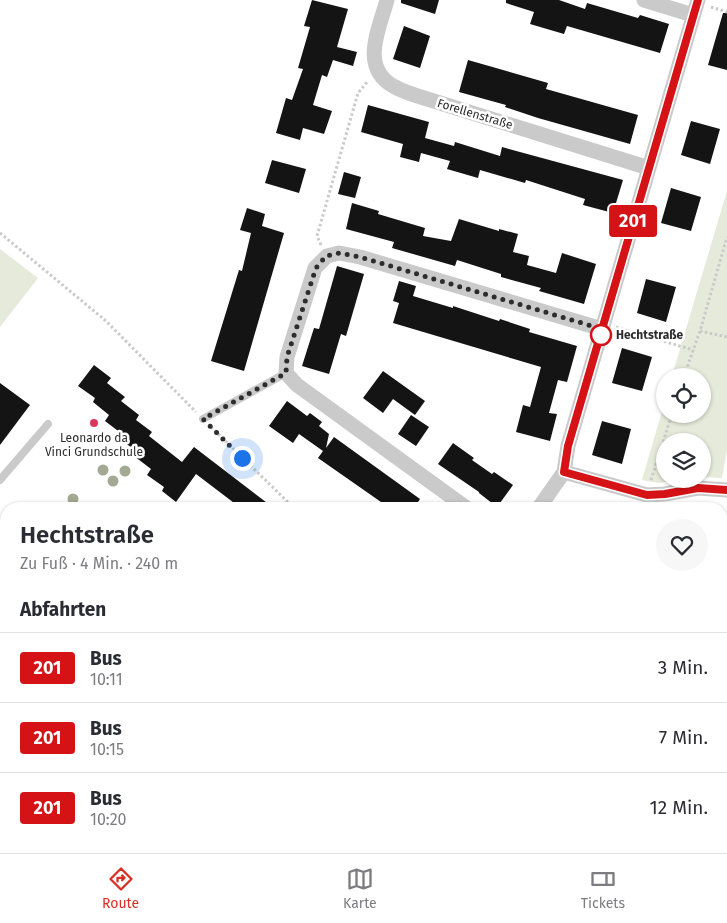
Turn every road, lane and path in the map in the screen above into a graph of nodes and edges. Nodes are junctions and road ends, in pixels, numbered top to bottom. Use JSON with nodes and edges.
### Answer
{"nodes":[{"id":1,"x":387,"y":0,"type":"edge"},
{"id":2,"x":644,"y":0,"type":"edge"},
{"id":3,"x":698,"y":0,"type":"edge"},
{"id":4,"x":693,"y":15,"type":"junction"},
{"id":5,"x":376,"y":71,"type":"junction"},
{"id":6,"x":649,"y":168,"type":"junction"},
{"id":7,"x":0,"y":232,"type":"edge"},
{"id":8,"x":727,"y":237,"type":"edge"},
{"id":9,"x":326,"y":256,"type":"junction"},
{"id":10,"x":603,"y":326,"type":"junction"},
{"id":11,"x":700,"y":331,"type":"junction"},
{"id":12,"x":727,"y":337,"type":"edge"},
{"id":13,"x":693,"y":350,"type":"junction"},
{"id":14,"x":687,"y":368,"type":"edge"},
{"id":15,"x":286,"y":373,"type":"junction"},
{"id":16,"x":203,"y":419,"type":"junction"},
{"id":17,"x":669,"y":423,"type":"edge"},
{"id":18,"x":48,"y":424,"type":"dead end"},
{"id":19,"x":564,"y":472,"type":"junction"},
{"id":20,"x":0,"y":480,"type":"edge"},
{"id":21,"x":727,"y":490,"type":"edge"},
{"id":22,"x":647,"y":495,"type":"junction"},
{"id":23,"x":288,"y":502,"type":"edge"},
{"id":24,"x":458,"y":502,"type":"edge"},
{"id":25,"x":543,"y":502,"type":"edge"}],
"edges":[{"from":1,"to":5,"type":"street"},
{"from":2,"to":4,"type":"street"},
{"from":3,"to":4,"type":"street"},
{"from":4,"to":6,"type":"street"},
{"from":5,"to":6,"type":"street","name":"Forellenstraße"},
{"from":5,"to":9,"type":"path"},
{"from":6,"to":10,"type":"street"},
{"from":7,"to":16,"type":"path"},
{"from":8,"to":11,"type":"path"},
{"from":9,"to":10,"type":"street"},
{"from":9,"to":15,"type":"street"},
{"from":10,"to":13,"type":"path"},
{"from":10,"to":19,"type":"street"},
{"from":11,"to":12,"type":"path"},
{"from":11,"to":13,"type":"path"},
{"from":13,"to":14,"type":"path"},
{"from":15,"to":16,"type":"lane"},
{"from":15,"to":24,"type":"street"},
{"from":16,"to":23,"type":"path"},
{"from":17,"to":22,"type":"path"},
{"from":18,"to":20,"type":"lane"},
{"from":19,"to":22,"type":"street"},
{"from":19,"to":25,"type":"street"},
{"from":21,"to":22,"type":"street"}]}
